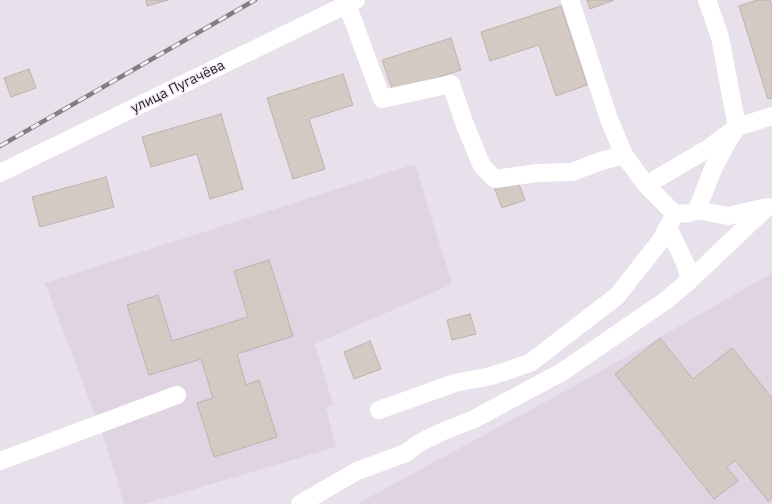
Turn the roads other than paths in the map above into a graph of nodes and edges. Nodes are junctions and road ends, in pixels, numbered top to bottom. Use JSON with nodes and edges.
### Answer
{"nodes":[{"id":1,"x":570,"y":0,"type":"edge"},
{"id":2,"x":706,"y":0,"type":"edge"},
{"id":3,"x":352,"y":2,"type":"edge"},
{"id":4,"x":772,"y":116,"type":"edge"},
{"id":5,"x":737,"y":127,"type":"junction"},
{"id":6,"x":624,"y":154,"type":"junction"},
{"id":7,"x":0,"y":173,"type":"edge"},
{"id":8,"x":646,"y":186,"type":"junction"},
{"id":9,"x":770,"y":206,"type":"edge"},
{"id":10,"x":697,"y":210,"type":"junction"},
{"id":11,"x":671,"y":221,"type":"junction"},
{"id":12,"x":690,"y":280,"type":"junction"},
{"id":13,"x":177,"y":395,"type":"dead end"},
{"id":14,"x":380,"y":410,"type":"dead end"},
{"id":15,"x":0,"y":461,"type":"edge"},
{"id":16,"x":300,"y":504,"type":"edge"}],
"edges":[{"from":1,"to":6,"type":"street"},
{"from":2,"to":5,"type":"street"},
{"from":3,"to":6,"type":"street"},
{"from":3,"to":7,"type":"street","name":"улица Пугачёва"},
{"from":4,"to":5,"type":"street"},
{"from":5,"to":8,"type":"street"},
{"from":5,"to":10,"type":"street"},
{"from":6,"to":8,"type":"street"},
{"from":8,"to":11,"type":"street"},
{"from":9,"to":10,"type":"street"},
{"from":9,"to":12,"type":"street"},
{"from":10,"to":11,"type":"street"},
{"from":11,"to":12,"type":"street"},
{"from":11,"to":14,"type":"street"},
{"from":12,"to":16,"type":"street"},
{"from":13,"to":15,"type":"street"}]}
